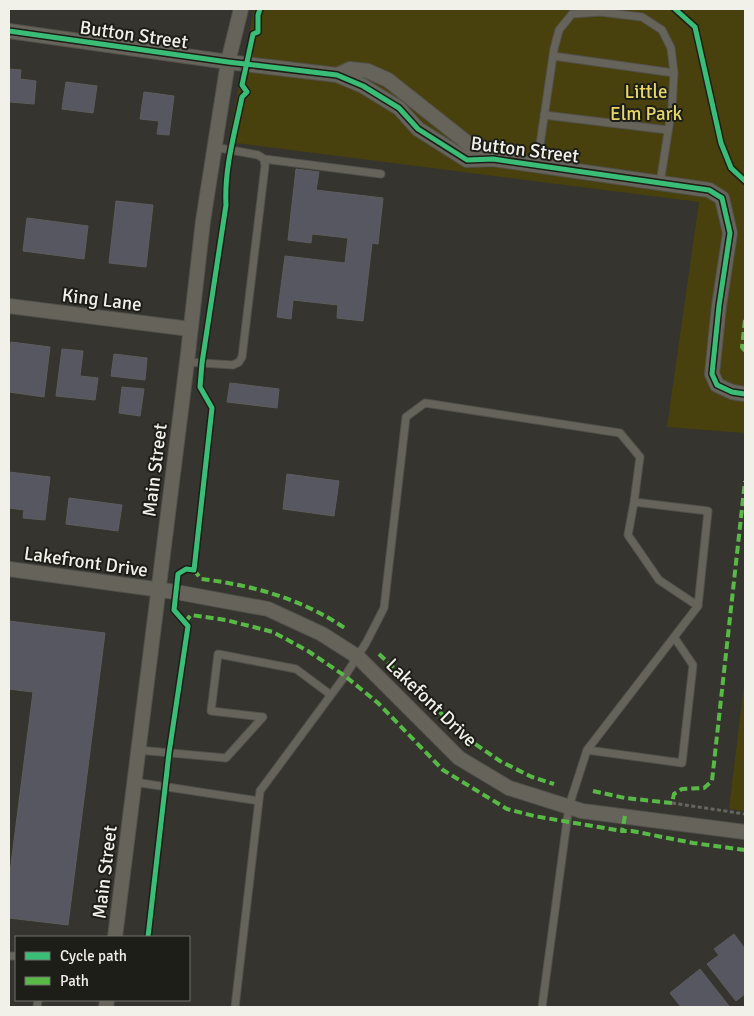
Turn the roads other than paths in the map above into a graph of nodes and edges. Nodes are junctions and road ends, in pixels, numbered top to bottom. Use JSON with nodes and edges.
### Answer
{"nodes":[{"id":1,"x":241,"y":9,"type":"edge"},
{"id":2,"x":9,"y":31,"type":"edge"},
{"id":3,"x":552,"y":56,"type":"junction"},
{"id":4,"x":228,"y":62,"type":"junction"},
{"id":5,"x":674,"y":73,"type":"junction"},
{"id":6,"x":337,"y":75,"type":"junction"},
{"id":7,"x":544,"y":115,"type":"junction"},
{"id":8,"x":668,"y":130,"type":"junction"},
{"id":9,"x":214,"y":147,"type":"junction"},
{"id":10,"x":494,"y":159,"type":"junction"},
{"id":11,"x":264,"y":160,"type":"junction"},
{"id":12,"x":537,"y":165,"type":"junction"},
{"id":13,"x":381,"y":174,"type":"dead end"},
{"id":14,"x":660,"y":183,"type":"junction"},
{"id":15,"x":9,"y":306,"type":"edge"},
{"id":16,"x":190,"y":329,"type":"junction"},
{"id":17,"x":187,"y":362,"type":"junction"},
{"id":18,"x":745,"y":394,"type":"edge"},
{"id":19,"x":634,"y":502,"type":"junction"},
{"id":20,"x":9,"y":569,"type":"edge"},
{"id":21,"x":158,"y":590,"type":"junction"},
{"id":22,"x":698,"y":606,"type":"junction"},
{"id":23,"x":674,"y":637,"type":"junction"},
{"id":24,"x":358,"y":657,"type":"junction"},
{"id":25,"x":331,"y":696,"type":"junction"},
{"id":26,"x":138,"y":750,"type":"junction"},
{"id":27,"x":587,"y":750,"type":"junction"},
{"id":28,"x":134,"y":782,"type":"junction"},
{"id":29,"x":259,"y":802,"type":"junction"},
{"id":30,"x":569,"y":806,"type":"junction"},
{"id":31,"x":745,"y":832,"type":"edge"},
{"id":32,"x":115,"y":936,"type":"edge"},
{"id":33,"x":235,"y":1007,"type":"edge"},
{"id":34,"x":542,"y":1007,"type":"edge"}],
"edges":[{"from":1,"to":4,"type":"street","name":"Main Street"},
{"from":2,"to":4,"type":"street","name":"Button Street"},
{"from":3,"to":5,"type":"lane"},
{"from":3,"to":5,"type":"lane"},
{"from":3,"to":7,"type":"lane"},
{"from":4,"to":6,"type":"street","name":"Button Street"},
{"from":4,"to":9,"type":"street","name":"Main Street"},
{"from":5,"to":8,"type":"lane"},
{"from":6,"to":10,"type":"street","name":"Button Street"},
{"from":6,"to":10,"type":"street","name":"Button Street"},
{"from":7,"to":8,"type":"lane"},
{"from":7,"to":12,"type":"lane"},
{"from":8,"to":14,"type":"lane"},
{"from":9,"to":11,"type":"lane"},
{"from":9,"to":16,"type":"street","name":"Main Street"},
{"from":10,"to":12,"type":"street","name":"Button Street"},
{"from":11,"to":13,"type":"lane"},
{"from":11,"to":17,"type":"lane"},
{"from":12,"to":14,"type":"street","name":"Button Street"},
{"from":14,"to":18,"type":"street","name":"Button Street"},
{"from":15,"to":16,"type":"street","name":"King Lane"},
{"from":16,"to":17,"type":"street","name":"Main Street"},
{"from":17,"to":21,"type":"street","name":"Main Street"},
{"from":19,"to":22,"type":"lane"},
{"from":19,"to":22,"type":"lane"},
{"from":19,"to":24,"type":"lane"},
{"from":20,"to":21,"type":"street","name":"Lakefront Drive"},
{"from":21,"to":24,"type":"street","name":"Lakefont Drive"},
{"from":21,"to":26,"type":"street","name":"Main Street"},
{"from":22,"to":23,"type":"lane"},
{"from":23,"to":27,"type":"lane"},
{"from":23,"to":27,"type":"lane"},
{"from":24,"to":25,"type":"lane"},
{"from":24,"to":30,"type":"street","name":"Lakefont Drive"},
{"from":25,"to":26,"type":"lane"},
{"from":25,"to":29,"type":"lane"},
{"from":26,"to":28,"type":"street","name":"Main Street"},
{"from":27,"to":30,"type":"lane"},
{"from":28,"to":29,"type":"lane"},
{"from":28,"to":32,"type":"street","name":"Main Street"},
{"from":29,"to":33,"type":"lane"},
{"from":30,"to":31,"type":"street","name":"Lakefont Drive"},
{"from":30,"to":34,"type":"lane"}]}
